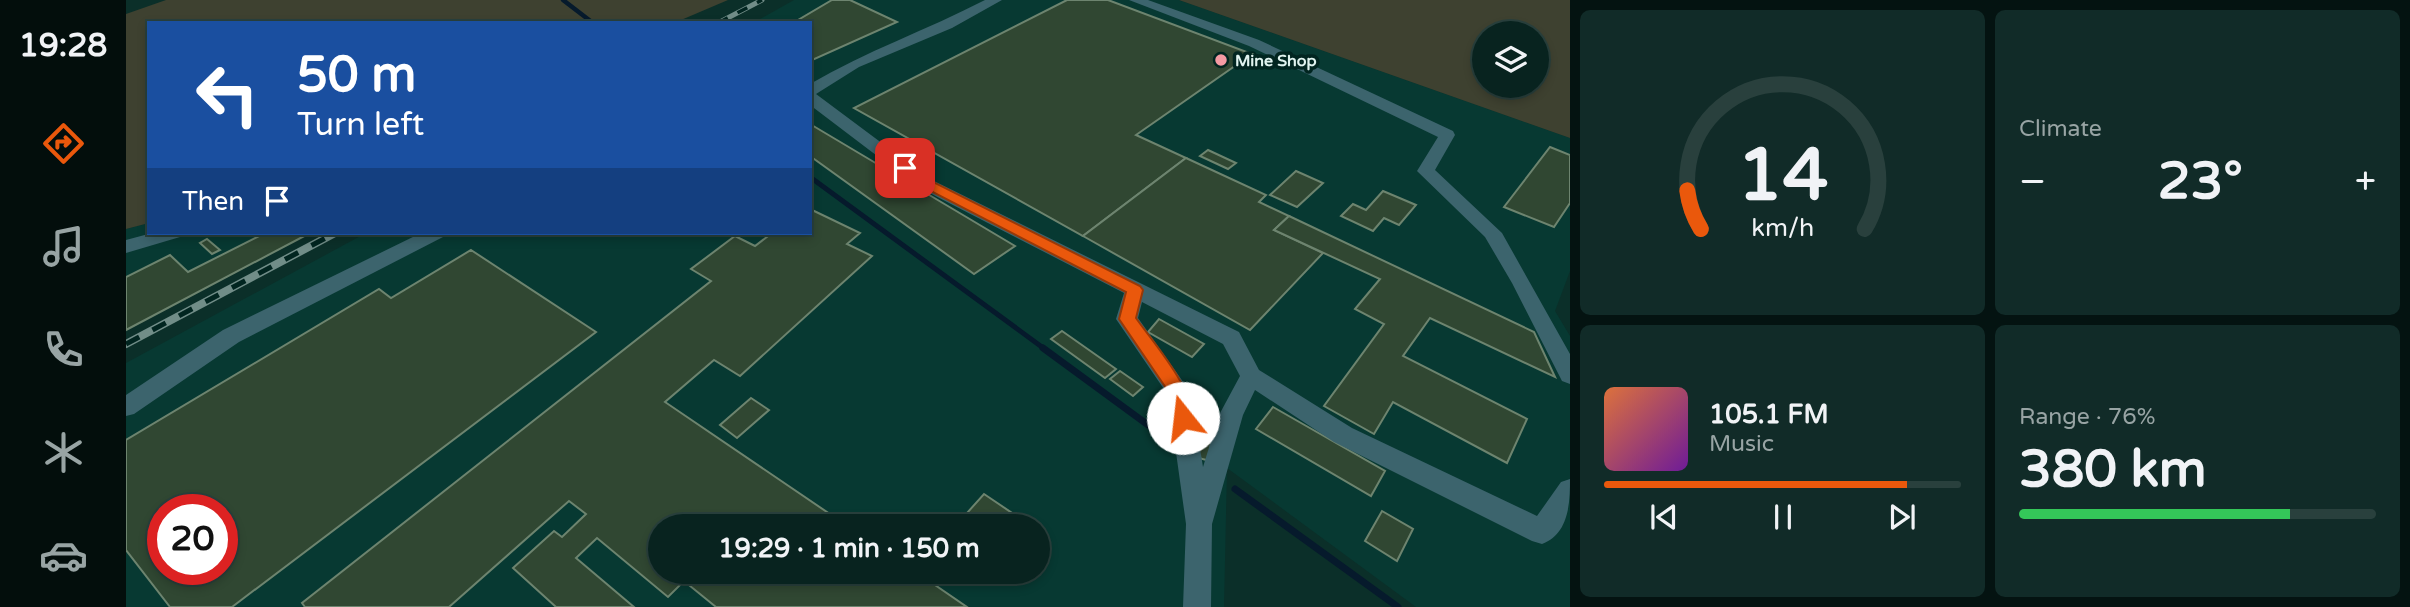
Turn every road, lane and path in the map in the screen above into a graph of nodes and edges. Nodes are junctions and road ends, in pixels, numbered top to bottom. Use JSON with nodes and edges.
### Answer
{"nodes":[{"id":1,"x":995,"y":0,"type":"edge"},
{"id":2,"x":1136,"y":0,"type":"edge"},
{"id":3,"x":812,"y":90,"type":"edge"},
{"id":4,"x":812,"y":99,"type":"edge"},
{"id":5,"x":166,"y":235,"type":"edge"},
{"id":6,"x":432,"y":235,"type":"edge"},
{"id":7,"x":126,"y":247,"type":"edge"},
{"id":8,"x":1135,"y":290,"type":"junction"},
{"id":9,"x":1570,"y":375,"type":"edge"},
{"id":10,"x":1251,"y":376,"type":"junction"},
{"id":11,"x":126,"y":407,"type":"edge"},
{"id":12,"x":1570,"y":490,"type":"edge"},
{"id":13,"x":1199,"y":524,"type":"junction"},
{"id":14,"x":1197,"y":607,"type":"edge"}],
"edges":[{"from":1,"to":3,"type":"lane"},
{"from":2,"to":9,"type":"lane"},
{"from":4,"to":8,"type":"lane"},
{"from":5,"to":7,"type":"lane"},
{"from":6,"to":11,"type":"lane"},
{"from":8,"to":10,"type":"lane"},
{"from":8,"to":13,"type":"lane"},
{"from":10,"to":12,"type":"lane"},
{"from":10,"to":13,"type":"lane"},
{"from":13,"to":14,"type":"lane"}]}
